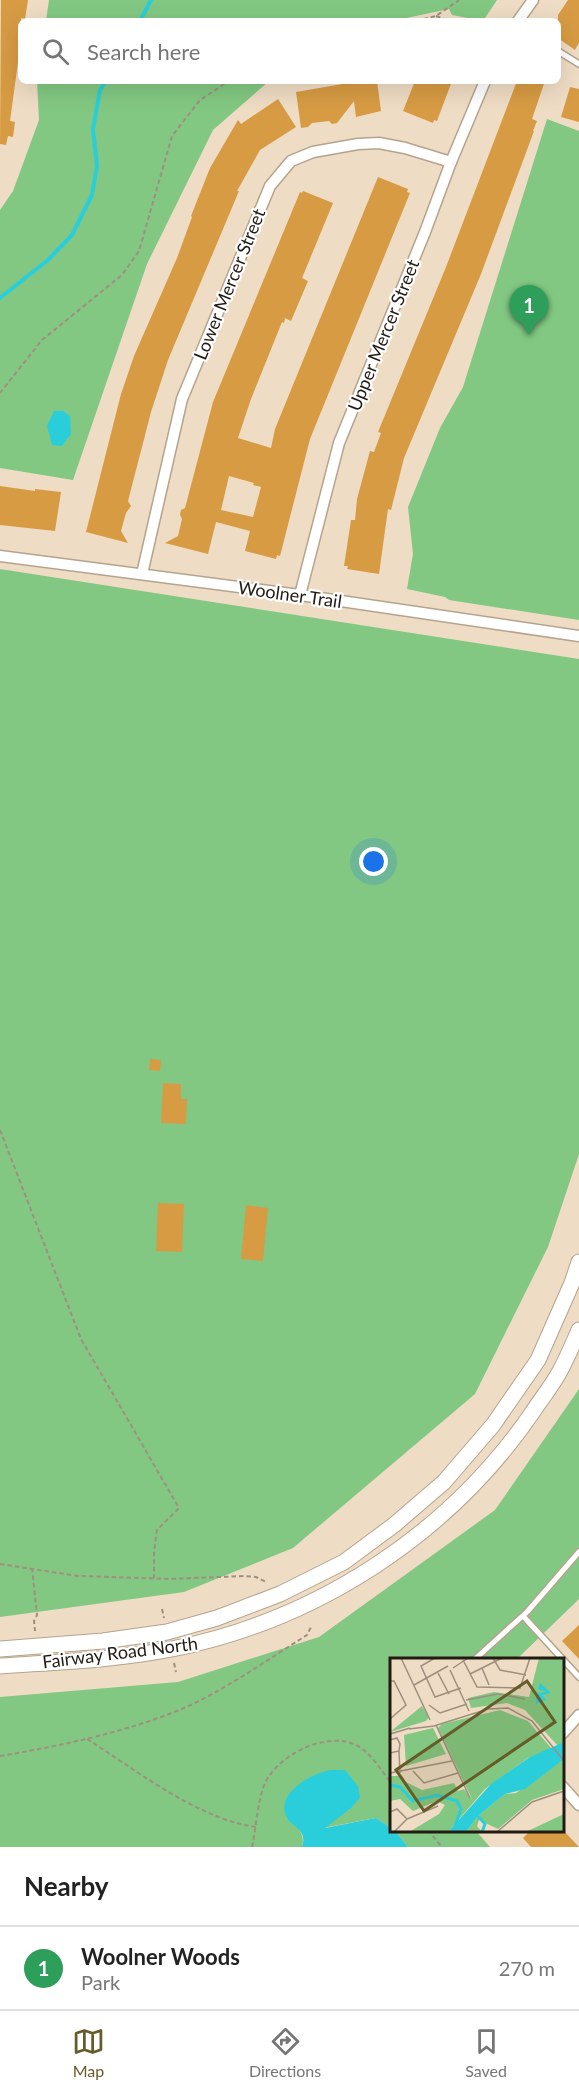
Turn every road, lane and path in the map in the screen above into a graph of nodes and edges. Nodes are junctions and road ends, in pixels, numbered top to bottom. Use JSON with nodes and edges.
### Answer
{"nodes":[{"id":1,"x":459,"y":0,"type":"edge"},
{"id":2,"x":532,"y":0,"type":"edge"},
{"id":3,"x":436,"y":16,"type":"junction"},
{"id":4,"x":428,"y":18,"type":"edge"},
{"id":5,"x":442,"y":18,"type":"edge"},
{"id":6,"x":520,"y":18,"type":"edge"},
{"id":7,"x":561,"y":53,"type":"edge"},
{"id":8,"x":579,"y":64,"type":"edge"},
{"id":9,"x":224,"y":84,"type":"edge"},
{"id":10,"x":484,"y":84,"type":"edge"},
{"id":11,"x":451,"y":162,"type":"junction"},
{"id":12,"x":0,"y":393,"type":"edge"},
{"id":13,"x":0,"y":556,"type":"edge"},
{"id":14,"x":142,"y":574,"type":"junction"},
{"id":15,"x":300,"y":595,"type":"junction"},
{"id":16,"x":579,"y":636,"type":"edge"},
{"id":17,"x":0,"y":1130,"type":"edge"},
{"id":18,"x":579,"y":1262,"type":"edge"},
{"id":19,"x":579,"y":1330,"type":"edge"},
{"id":20,"x":579,"y":1552,"type":"edge"},
{"id":21,"x":0,"y":1564,"type":"edge"},
{"id":22,"x":32,"y":1569,"type":"junction"},
{"id":23,"x":153,"y":1578,"type":"junction"},
{"id":24,"x":266,"y":1582,"type":"dead end"},
{"id":25,"x":523,"y":1616,"type":"junction"},
{"id":26,"x":311,"y":1628,"type":"dead end"},
{"id":27,"x":35,"y":1631,"type":"dead end"},
{"id":28,"x":0,"y":1649,"type":"edge"},
{"id":29,"x":475,"y":1658,"type":"edge"},
{"id":30,"x":562,"y":1658,"type":"edge"},
{"id":31,"x":564,"y":1661,"type":"edge"},
{"id":32,"x":0,"y":1666,"type":"edge"},
{"id":33,"x":579,"y":1677,"type":"edge"},
{"id":34,"x":579,"y":1715,"type":"edge"},
{"id":35,"x":564,"y":1732,"type":"edge"},
{"id":36,"x":87,"y":1738,"type":"junction"},
{"id":37,"x":0,"y":1756,"type":"edge"},
{"id":38,"x":390,"y":1782,"type":"edge"},
{"id":39,"x":564,"y":1788,"type":"edge"},
{"id":40,"x":579,"y":1805,"type":"edge"},
{"id":41,"x":256,"y":1827,"type":"junction"},
{"id":42,"x":430,"y":1832,"type":"edge"},
{"id":43,"x":252,"y":1847,"type":"edge"},
{"id":44,"x":442,"y":1847,"type":"edge"}],
"edges":[{"from":1,"to":3,"type":"path"},
{"from":2,"to":6,"type":"street"},
{"from":3,"to":4,"type":"path"},
{"from":3,"to":5,"type":"path"},
{"from":7,"to":8,"type":"lane"},
{"from":9,"to":12,"type":"path"},
{"from":10,"to":11,"type":"street","name":"Upper Mercer Street"},
{"from":11,"to":14,"type":"street","name":"Lower Mercer Street"},
{"from":11,"to":15,"type":"street","name":"Upper Mercer Street"},
{"from":13,"to":14,"type":"street","name":"Woolner Trail"},
{"from":14,"to":15,"type":"street","name":"Woolner Trail"},
{"from":15,"to":16,"type":"street","name":"Woolner Trail"},
{"from":17,"to":23,"type":"path"},
{"from":18,"to":28,"type":"main road","name":"Fairway Road North"},
{"from":19,"to":32,"type":"main road","name":"Fairway Road North"},
{"from":20,"to":25,"type":"lane"},
{"from":21,"to":22,"type":"path"},
{"from":22,"to":23,"type":"path"},
{"from":22,"to":27,"type":"path"},
{"from":23,"to":24,"type":"path"},
{"from":25,"to":29,"type":"lane"},
{"from":25,"to":30,"type":"lane"},
{"from":26,"to":36,"type":"path"},
{"from":31,"to":33,"type":"lane"},
{"from":34,"to":35,"type":"street"},
{"from":36,"to":37,"type":"path"},
{"from":36,"to":41,"type":"path"},
{"from":38,"to":41,"type":"path"},
{"from":39,"to":40,"type":"street"},
{"from":41,"to":43,"type":"path"},
{"from":42,"to":44,"type":"path"}]}
